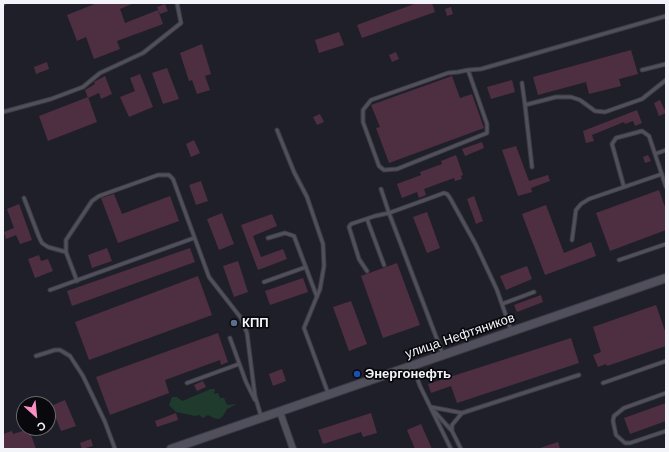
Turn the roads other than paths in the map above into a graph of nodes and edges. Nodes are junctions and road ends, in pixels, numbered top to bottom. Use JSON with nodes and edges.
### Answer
{"nodes":[{"id":1,"x":177,"y":3,"type":"edge"},
{"id":2,"x":666,"y":16,"type":"edge"},
{"id":3,"x":666,"y":64,"type":"edge"},
{"id":4,"x":468,"y":70,"type":"junction"},
{"id":5,"x":642,"y":70,"type":"dead end"},
{"id":6,"x":666,"y":80,"type":"edge"},
{"id":7,"x":522,"y":83,"type":"dead end"},
{"id":8,"x":525,"y":105,"type":"junction"},
{"id":9,"x":3,"y":112,"type":"edge"},
{"id":10,"x":277,"y":130,"type":"dead end"},
{"id":11,"x":666,"y":150,"type":"edge"},
{"id":12,"x":655,"y":154,"type":"junction"},
{"id":13,"x":532,"y":167,"type":"dead end"},
{"id":14,"x":662,"y":174,"type":"junction"},
{"id":15,"x":624,"y":186,"type":"junction"},
{"id":16,"x":666,"y":187,"type":"edge"},
{"id":17,"x":381,"y":189,"type":"dead end"},
{"id":18,"x":24,"y":198,"type":"dead end"},
{"id":19,"x":389,"y":213,"type":"junction"},
{"id":20,"x":367,"y":219,"type":"junction"},
{"id":21,"x":194,"y":238,"type":"junction"},
{"id":22,"x":268,"y":238,"type":"dead end"},
{"id":23,"x":572,"y":240,"type":"dead end"},
{"id":24,"x":666,"y":244,"type":"edge"},
{"id":25,"x":66,"y":252,"type":"junction"},
{"id":26,"x":619,"y":260,"type":"dead end"},
{"id":27,"x":384,"y":265,"type":"dead end"},
{"id":28,"x":306,"y":267,"type":"junction"},
{"id":29,"x":367,"y":271,"type":"dead end"},
{"id":30,"x":666,"y":278,"type":"edge"},
{"id":31,"x":77,"y":281,"type":"junction"},
{"id":32,"x":264,"y":282,"type":"dead end"},
{"id":33,"x":50,"y":290,"type":"dead end"},
{"id":34,"x":534,"y":292,"type":"dead end"},
{"id":35,"x":317,"y":297,"type":"junction"},
{"id":36,"x":502,"y":304,"type":"junction"},
{"id":37,"x":512,"y":331,"type":"junction"},
{"id":38,"x":230,"y":338,"type":"dead end"},
{"id":39,"x":443,"y":355,"type":"junction"},
{"id":40,"x":36,"y":356,"type":"dead end"},
{"id":41,"x":666,"y":361,"type":"edge"},
{"id":42,"x":239,"y":364,"type":"junction"},
{"id":43,"x":413,"y":365,"type":"junction"},
{"id":44,"x":579,"y":375,"type":"dead end"},
{"id":45,"x":187,"y":383,"type":"dead end"},
{"id":46,"x":602,"y":383,"type":"dead end"},
{"id":47,"x":666,"y":393,"type":"edge"},
{"id":48,"x":329,"y":395,"type":"junction"},
{"id":49,"x":257,"y":404,"type":"junction"},
{"id":50,"x":431,"y":407,"type":"junction"},
{"id":51,"x":280,"y":412,"type":"junction"},
{"id":52,"x":462,"y":413,"type":"junction"},
{"id":53,"x":262,"y":418,"type":"junction"},
{"id":54,"x":452,"y":431,"type":"junction"},
{"id":55,"x":666,"y":431,"type":"edge"},
{"id":56,"x":180,"y":448,"type":"edge"},
{"id":57,"x":115,"y":449,"type":"edge"},
{"id":58,"x":171,"y":449,"type":"edge"},
{"id":59,"x":293,"y":449,"type":"edge"},
{"id":60,"x":451,"y":449,"type":"edge"},
{"id":61,"x":461,"y":449,"type":"edge"}],
"edges":[{"from":1,"to":9,"type":"lane"},
{"from":2,"to":4,"type":"lane"},
{"from":3,"to":5,"type":"lane"},
{"from":4,"to":4,"type":"lane"},
{"from":6,"to":8,"type":"lane"},
{"from":7,"to":8,"type":"lane"},
{"from":8,"to":13,"type":"lane"},
{"from":10,"to":35,"type":"lane"},
{"from":11,"to":12,"type":"lane"},
{"from":12,"to":14,"type":"lane"},
{"from":12,"to":15,"type":"lane"},
{"from":14,"to":15,"type":"lane"},
{"from":14,"to":16,"type":"lane"},
{"from":15,"to":23,"type":"lane"},
{"from":17,"to":19,"type":"lane"},
{"from":18,"to":25,"type":"lane"},
{"from":19,"to":20,"type":"lane"},
{"from":19,"to":36,"type":"lane"},
{"from":19,"to":39,"type":"lane"},
{"from":20,"to":27,"type":"lane"},
{"from":20,"to":29,"type":"lane"},
{"from":21,"to":25,"type":"lane"},
{"from":21,"to":31,"type":"lane"},
{"from":21,"to":49,"type":"lane"},
{"from":22,"to":28,"type":"lane"},
{"from":24,"to":26,"type":"lane"},
{"from":25,"to":31,"type":"lane"},
{"from":28,"to":32,"type":"lane"},
{"from":28,"to":35,"type":"lane"},
{"from":30,"to":37,"type":"street","name":"улица Нефтяников"},
{"from":31,"to":33,"type":"lane"},
{"from":34,"to":36,"type":"lane"},
{"from":35,"to":48,"type":"lane"},
{"from":36,"to":37,"type":"lane"},
{"from":37,"to":39,"type":"street","name":"улица Нефтяников"},
{"from":38,"to":42,"type":"lane"},
{"from":39,"to":43,"type":"street","name":"улица Нефтяников"},
{"from":40,"to":57,"type":"lane"},
{"from":41,"to":46,"type":"lane"},
{"from":42,"to":45,"type":"lane"},
{"from":42,"to":49,"type":"lane"},
{"from":43,"to":48,"type":"street","name":"улица Нефтяников"},
{"from":43,"to":50,"type":"lane"},
{"from":44,"to":52,"type":"lane"},
{"from":47,"to":55,"type":"lane"},
{"from":48,"to":51,"type":"street","name":"улица Нефтяников"},
{"from":49,"to":53,"type":"lane"},
{"from":50,"to":52,"type":"lane"},
{"from":50,"to":54,"type":"lane"},
{"from":50,"to":60,"type":"lane"},
{"from":51,"to":53,"type":"street","name":"улица Нефтяников"},
{"from":51,"to":59,"type":"street"},
{"from":52,"to":54,"type":"lane"},
{"from":53,"to":56,"type":"street","name":"улица Нефтяников"},
{"from":54,"to":61,"type":"lane"},
{"from":56,"to":58,"type":"street","name":"улица Нефтяников"}]}
